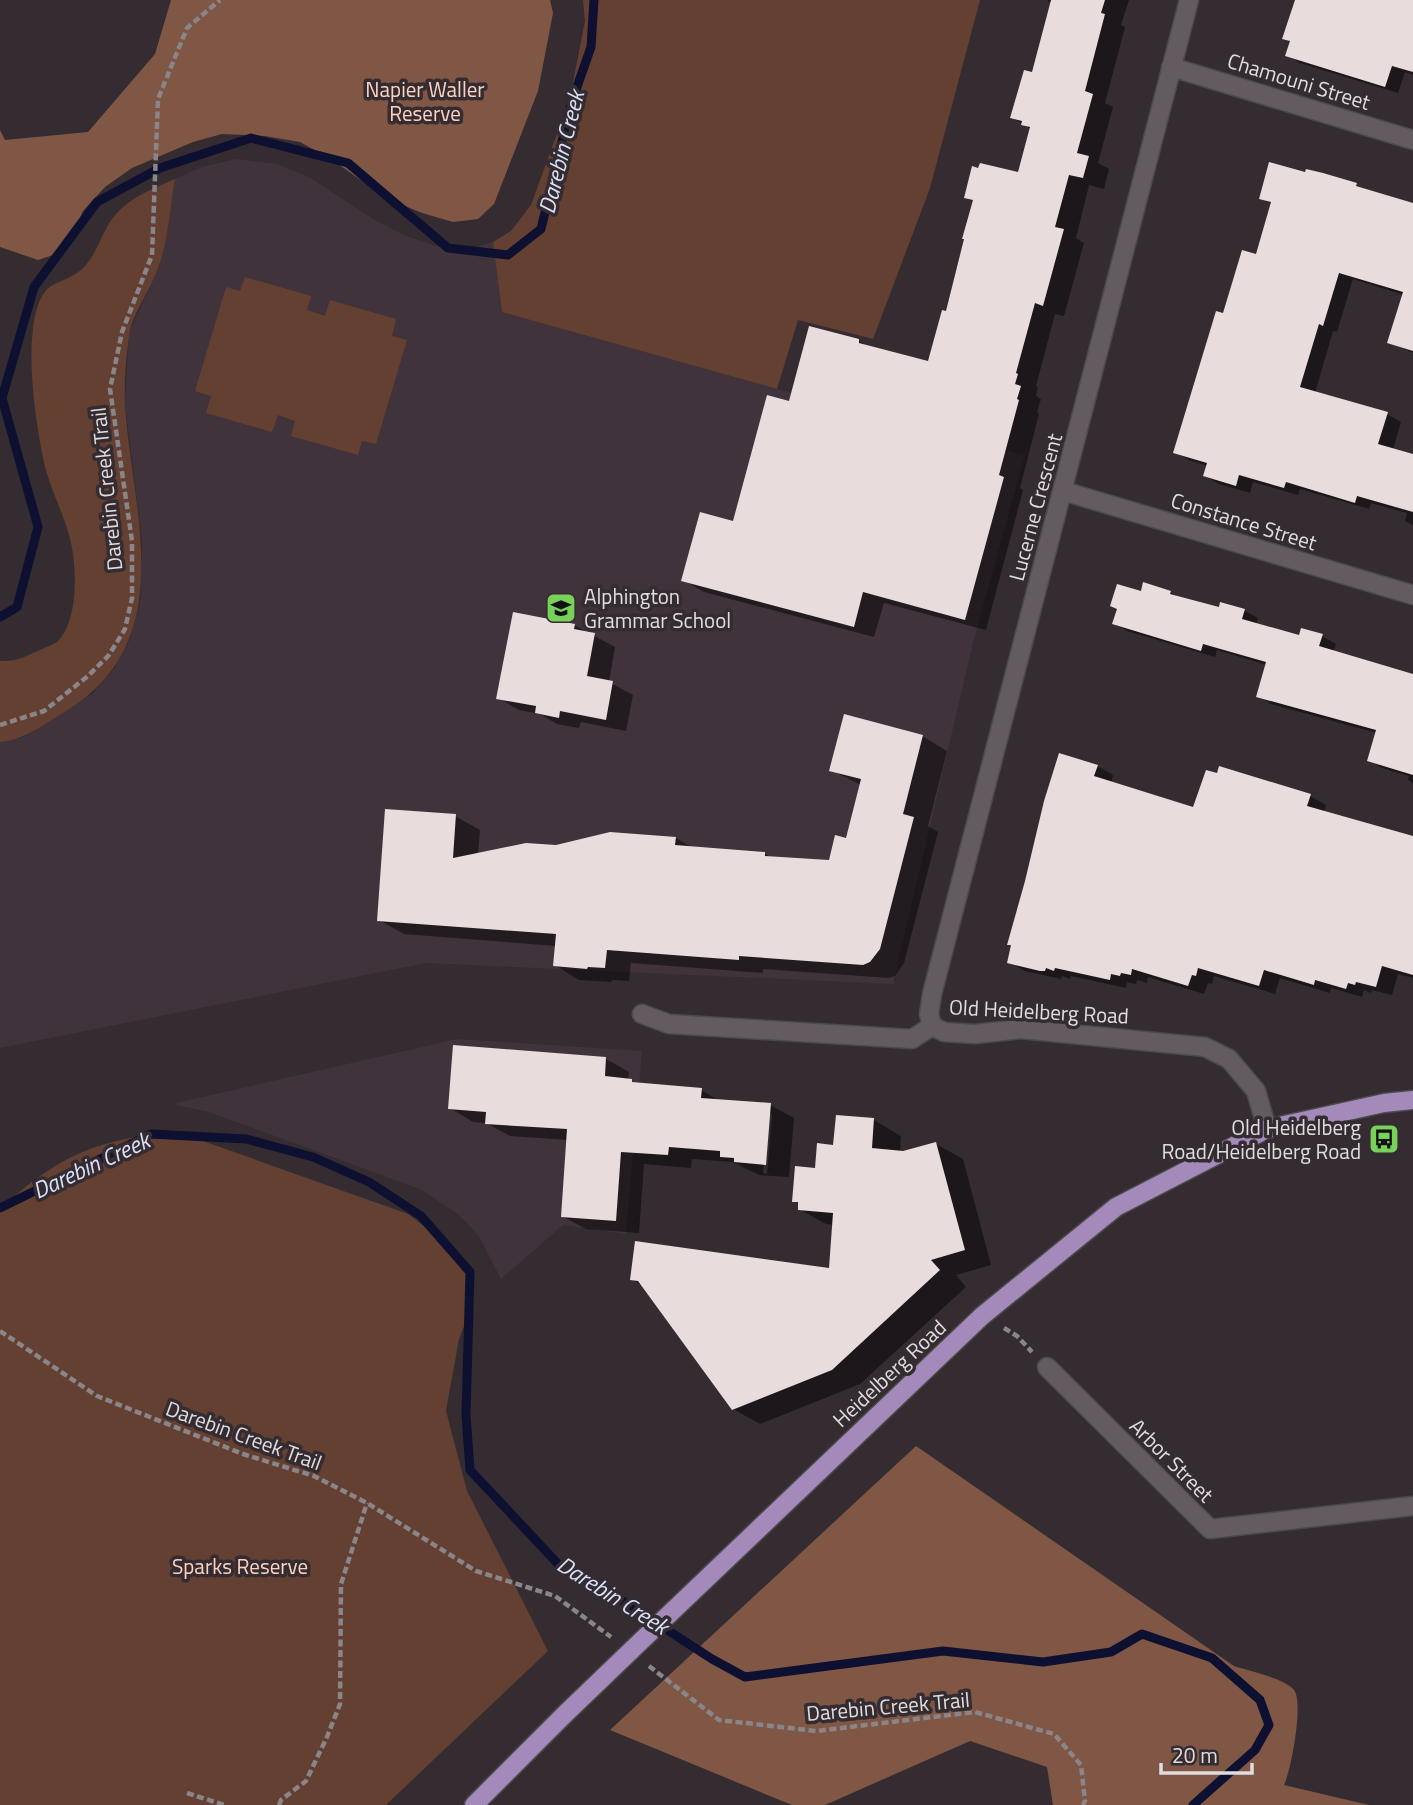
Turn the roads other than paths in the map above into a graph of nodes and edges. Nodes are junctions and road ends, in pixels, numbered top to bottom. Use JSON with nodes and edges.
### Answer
{"nodes":[{"id":1,"x":1189,"y":0,"type":"edge"},
{"id":2,"x":1171,"y":67,"type":"junction"},
{"id":3,"x":1413,"y":140,"type":"edge"},
{"id":4,"x":1063,"y":491,"type":"junction"},
{"id":5,"x":1413,"y":596,"type":"edge"},
{"id":6,"x":642,"y":1014,"type":"dead end"},
{"id":7,"x":932,"y":1026,"type":"junction"},
{"id":8,"x":1413,"y":1100,"type":"edge"},
{"id":9,"x":1267,"y":1129,"type":"junction"},
{"id":10,"x":1047,"y":1367,"type":"road end"},
{"id":11,"x":1413,"y":1506,"type":"edge"},
{"id":12,"x":474,"y":1805,"type":"edge"}],
"edges":[{"from":1,"to":2,"type":"street","name":"Lucerne Crescent"},
{"from":2,"to":3,"type":"street","name":"Chamouni Street"},
{"from":2,"to":4,"type":"street","name":"Lucerne Crescent"},
{"from":4,"to":5,"type":"street","name":"Constance Street"},
{"from":4,"to":7,"type":"street","name":"Lucerne Crescent"},
{"from":6,"to":7,"type":"street","name":"Old Heidelberg Road"},
{"from":7,"to":9,"type":"street","name":"Old Heidelberg Road"},
{"from":8,"to":9,"type":"main road","name":"Heidelberg Road"},
{"from":9,"to":12,"type":"main road","name":"Heidelberg Road","bridge":true},
{"from":10,"to":11,"type":"street","name":"Arbor Street"}]}
